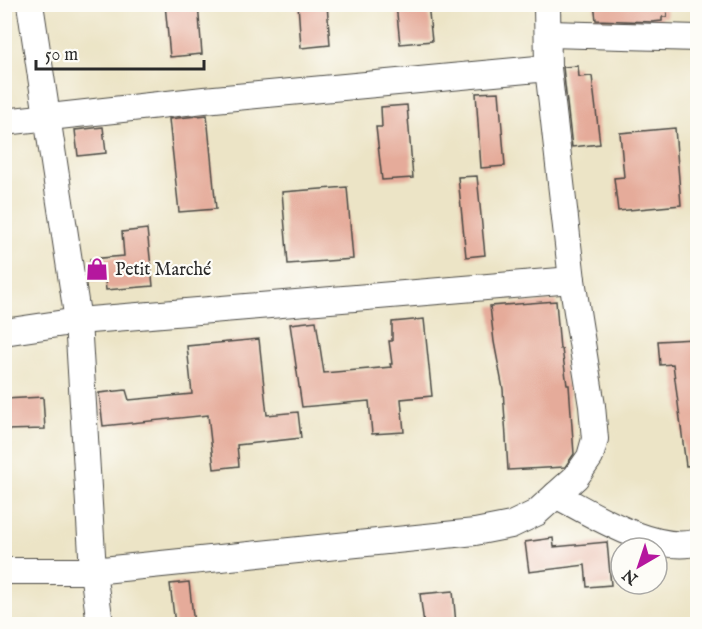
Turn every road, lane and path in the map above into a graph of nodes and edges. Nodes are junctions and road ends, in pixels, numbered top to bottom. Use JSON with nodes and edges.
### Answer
{"nodes":[{"id":1,"x":30,"y":4,"type":"edge"},
{"id":2,"x":547,"y":4,"type":"edge"},
{"id":3,"x":549,"y":34,"type":"junction"},
{"id":4,"x":698,"y":38,"type":"edge"},
{"id":5,"x":548,"y":68,"type":"junction"},
{"id":6,"x":47,"y":118,"type":"junction"},
{"id":7,"x":4,"y":123,"type":"edge"},
{"id":8,"x":572,"y":280,"type":"junction"},
{"id":9,"x":78,"y":321,"type":"junction"},
{"id":10,"x":4,"y":332,"type":"edge"},
{"id":11,"x":556,"y":495,"type":"junction"},
{"id":12,"x":698,"y":542,"type":"edge"},
{"id":13,"x":93,"y":570,"type":"junction"},
{"id":14,"x":4,"y":572,"type":"edge"},
{"id":15,"x":100,"y":624,"type":"edge"}],
"edges":[{"from":1,"to":6,"type":"street"},
{"from":2,"to":3,"type":"street"},
{"from":3,"to":4,"type":"street"},
{"from":3,"to":5,"type":"street"},
{"from":5,"to":6,"type":"street"},
{"from":5,"to":8,"type":"street"},
{"from":6,"to":7,"type":"street"},
{"from":6,"to":9,"type":"street"},
{"from":8,"to":9,"type":"street"},
{"from":8,"to":11,"type":"street"},
{"from":9,"to":10,"type":"street"},
{"from":9,"to":13,"type":"street"},
{"from":11,"to":12,"type":"street"},
{"from":11,"to":13,"type":"street"},
{"from":13,"to":14,"type":"street"},
{"from":13,"to":15,"type":"street"}]}
